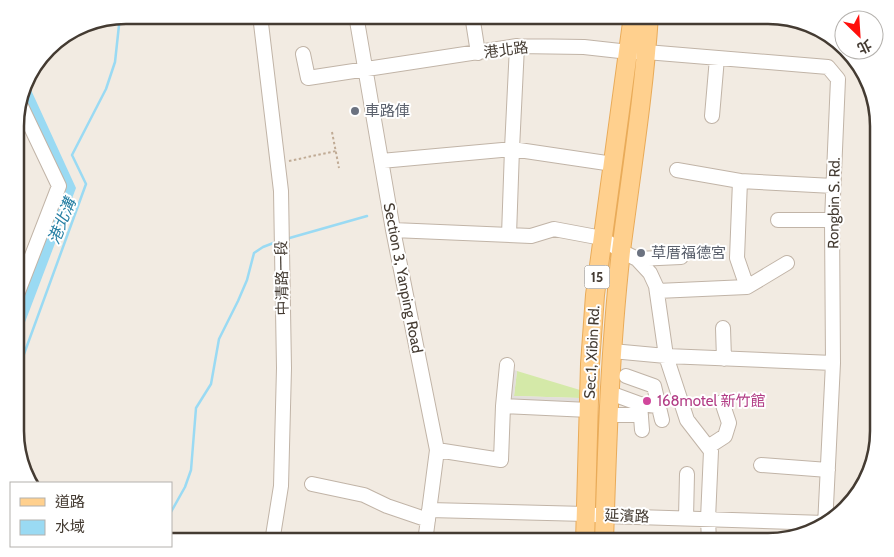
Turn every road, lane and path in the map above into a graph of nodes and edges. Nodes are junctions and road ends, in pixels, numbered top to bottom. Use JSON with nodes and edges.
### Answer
{"nodes":[{"id":1,"x":261,"y":24,"type":"edge"},
{"id":2,"x":358,"y":24,"type":"edge"},
{"id":3,"x":473,"y":24,"type":"edge"},
{"id":4,"x":634,"y":24,"type":"edge"},
{"id":5,"x":646,"y":24,"type":"edge"},
{"id":6,"x":517,"y":46,"type":"junction"},
{"id":7,"x":637,"y":52,"type":"junction"},
{"id":8,"x":478,"y":53,"type":"junction"},
{"id":9,"x":304,"y":54,"type":"dead end"},
{"id":10,"x":717,"y":58,"type":"junction"},
{"id":11,"x":366,"y":68,"type":"junction"},
{"id":12,"x":25,"y":114,"type":"edge"},
{"id":13,"x":712,"y":116,"type":"dead end"},
{"id":14,"x":332,"y":132,"type":"dead end"},
{"id":15,"x":512,"y":149,"type":"junction"},
{"id":16,"x":336,"y":151,"type":"junction"},
{"id":17,"x":381,"y":161,"type":"junction"},
{"id":18,"x":277,"y":163,"type":"junction"},
{"id":19,"x":614,"y":164,"type":"junction"},
{"id":20,"x":339,"y":168,"type":"dead end"},
{"id":21,"x":677,"y":170,"type":"dead end"},
{"id":22,"x":740,"y":181,"type":"junction"},
{"id":23,"x":833,"y":186,"type":"junction"},
{"id":24,"x":778,"y":220,"type":"dead end"},
{"id":25,"x":832,"y":220,"type":"junction"},
{"id":26,"x":393,"y":230,"type":"junction"},
{"id":27,"x":509,"y":235,"type":"junction"},
{"id":28,"x":602,"y":238,"type":"junction"},
{"id":29,"x":621,"y":251,"type":"junction"},
{"id":30,"x":681,"y":257,"type":"dead end"},
{"id":31,"x":637,"y":259,"type":"junction"},
{"id":32,"x":787,"y":263,"type":"dead end"},
{"id":33,"x":24,"y":276,"type":"edge"},
{"id":34,"x":747,"y":287,"type":"junction"},
{"id":35,"x":657,"y":291,"type":"junction"},
{"id":36,"x":723,"y":328,"type":"dead end"},
{"id":37,"x":612,"y":351,"type":"junction"},
{"id":38,"x":666,"y":356,"type":"junction"},
{"id":39,"x":724,"y":359,"type":"junction"},
{"id":40,"x":833,"y":363,"type":"junction"},
{"id":41,"x":507,"y":365,"type":"dead end"},
{"id":42,"x":626,"y":376,"type":"dead end"},
{"id":43,"x":610,"y":394,"type":"junction"},
{"id":44,"x":722,"y":402,"type":"dead end"},
{"id":45,"x":503,"y":406,"type":"junction"},
{"id":46,"x":658,"y":406,"type":"junction"},
{"id":47,"x":641,"y":409,"type":"junction"},
{"id":48,"x":589,"y":410,"type":"junction"},
{"id":49,"x":609,"y":415,"type":"junction"},
{"id":50,"x":662,"y":420,"type":"dead end"},
{"id":51,"x":642,"y":430,"type":"dead end"},
{"id":52,"x":708,"y":447,"type":"junction"},
{"id":53,"x":437,"y":450,"type":"junction"},
{"id":54,"x":761,"y":464,"type":"dead end"},
{"id":55,"x":828,"y":470,"type":"junction"},
{"id":56,"x":686,"y":474,"type":"dead end"},
{"id":57,"x":312,"y":484,"type":"dead end"},
{"id":58,"x":586,"y":514,"type":"junction"},
{"id":59,"x":429,"y":515,"type":"junction"},
{"id":60,"x":825,"y":515,"type":"edge"},
{"id":61,"x":605,"y":516,"type":"junction"},
{"id":62,"x":686,"y":518,"type":"junction"},
{"id":63,"x":708,"y":519,"type":"junction"},
{"id":64,"x":811,"y":523,"type":"edge"},
{"id":65,"x":273,"y":533,"type":"edge"},
{"id":66,"x":426,"y":533,"type":"edge"},
{"id":67,"x":585,"y":533,"type":"edge"},
{"id":68,"x":604,"y":533,"type":"edge"},
{"id":69,"x":709,"y":533,"type":"edge"}],
"edges":[{"from":1,"to":18,"type":"street","name":"中清路一段"},
{"from":2,"to":11,"type":"street","name":"Section 3, Yanping Road"},
{"from":3,"to":8,"type":"street"},
{"from":4,"to":7,"type":"main road","name":"Sec.1, Xibin Rd.","number":"15"},
{"from":5,"to":7,"type":"main road","name":"Sec.1, Xibin Rd.","number":"15"},
{"from":6,"to":7,"type":"street","name":"港北路"},
{"from":6,"to":8,"type":"street","name":"港北路"},
{"from":6,"to":15,"type":"street"},
{"from":7,"to":10,"type":"street","name":"Rongbin S. Rd."},
{"from":7,"to":19,"type":"main road","name":"Sec.1, Xibin Rd.","number":"15"},
{"from":7,"to":29,"type":"main road","name":"Sec.1, Xibin Rd.","number":"15"},
{"from":8,"to":11,"type":"street","name":"港北路"},
{"from":9,"to":11,"type":"street","name":"港北路"},
{"from":10,"to":13,"type":"street"},
{"from":10,"to":23,"type":"street","name":"Rongbin S. Rd."},
{"from":11,"to":17,"type":"street","name":"Section 3, Yanping Road"},
{"from":12,"to":33,"type":"street"},
{"from":14,"to":16,"type":"path"},
{"from":15,"to":17,"type":"street"},
{"from":15,"to":19,"type":"street"},
{"from":15,"to":27,"type":"street"},
{"from":16,"to":18,"type":"path"},
{"from":16,"to":20,"type":"path"},
{"from":17,"to":26,"type":"street","name":"Section 3, Yanping Road"},
{"from":18,"to":65,"type":"street","name":"中清路一段"},
{"from":19,"to":28,"type":"main road","name":"Sec.1, Xibin Rd.","number":"15"},
{"from":21,"to":22,"type":"street"},
{"from":22,"to":23,"type":"street"},
{"from":22,"to":34,"type":"street"},
{"from":23,"to":25,"type":"street","name":"Rongbin S. Rd."},
{"from":24,"to":25,"type":"street"},
{"from":25,"to":40,"type":"street","name":"Rongbin S. Rd."},
{"from":26,"to":27,"type":"street"},
{"from":26,"to":53,"type":"street","name":"Section 3, Yanping Road"},
{"from":27,"to":28,"type":"street"},
{"from":28,"to":29,"type":"street"},
{"from":28,"to":48,"type":"main road","name":"Sec.1, Xibin Rd.","number":"15"},
{"from":29,"to":31,"type":"street"},
{"from":29,"to":37,"type":"main road","name":"Sec.1, Xibin Rd.","number":"15"},
{"from":30,"to":31,"type":"street"},
{"from":31,"to":35,"type":"street"},
{"from":32,"to":34,"type":"street"},
{"from":34,"to":35,"type":"street"},
{"from":35,"to":38,"type":"street"},
{"from":36,"to":39,"type":"street"},
{"from":37,"to":38,"type":"street"},
{"from":37,"to":43,"type":"main road","name":"Sec.1, Xibin Rd.","number":"15"},
{"from":38,"to":39,"type":"street"},
{"from":38,"to":52,"type":"street"},
{"from":39,"to":40,"type":"street"},
{"from":40,"to":55,"type":"street","name":"Rongbin S. Rd."},
{"from":41,"to":45,"type":"street"},
{"from":42,"to":46,"type":"street"},
{"from":43,"to":47,"type":"street"},
{"from":43,"to":49,"type":"main road","name":"Sec.1, Xibin Rd.","number":"15"},
{"from":44,"to":52,"type":"street"},
{"from":45,"to":48,"type":"street"},
{"from":45,"to":53,"type":"street"},
{"from":46,"to":47,"type":"street"},
{"from":46,"to":50,"type":"street"},
{"from":47,"to":49,"type":"street"},
{"from":47,"to":51,"type":"street"},
{"from":48,"to":58,"type":"main road","name":"Sec.1, Xibin Rd.","number":"15"},
{"from":49,"to":61,"type":"main road","name":"Sec.1, Xibin Rd.","number":"15"},
{"from":52,"to":63,"type":"street"},
{"from":53,"to":59,"type":"street","name":"Section 3, Yanping Road"},
{"from":54,"to":55,"type":"street"},
{"from":55,"to":60,"type":"street","name":"Rongbin S. Rd."},
{"from":56,"to":62,"type":"street"},
{"from":57,"to":59,"type":"street","name":"延濱路"},
{"from":58,"to":59,"type":"street","name":"延濱路"},
{"from":58,"to":61,"type":"street","name":"延濱路"},
{"from":58,"to":67,"type":"main road","name":"Sec.1, Xibin Rd.","number":"15"},
{"from":59,"to":66,"type":"street","name":"Section 3, Yanping Road"},
{"from":61,"to":62,"type":"street","name":"延濱路"},
{"from":61,"to":68,"type":"main road","name":"Sec.1, Xibin Rd.","number":"15"},
{"from":62,"to":63,"type":"street","name":"延濱路"},
{"from":63,"to":64,"type":"street","name":"延濱路"},
{"from":63,"to":69,"type":"street"}]}
